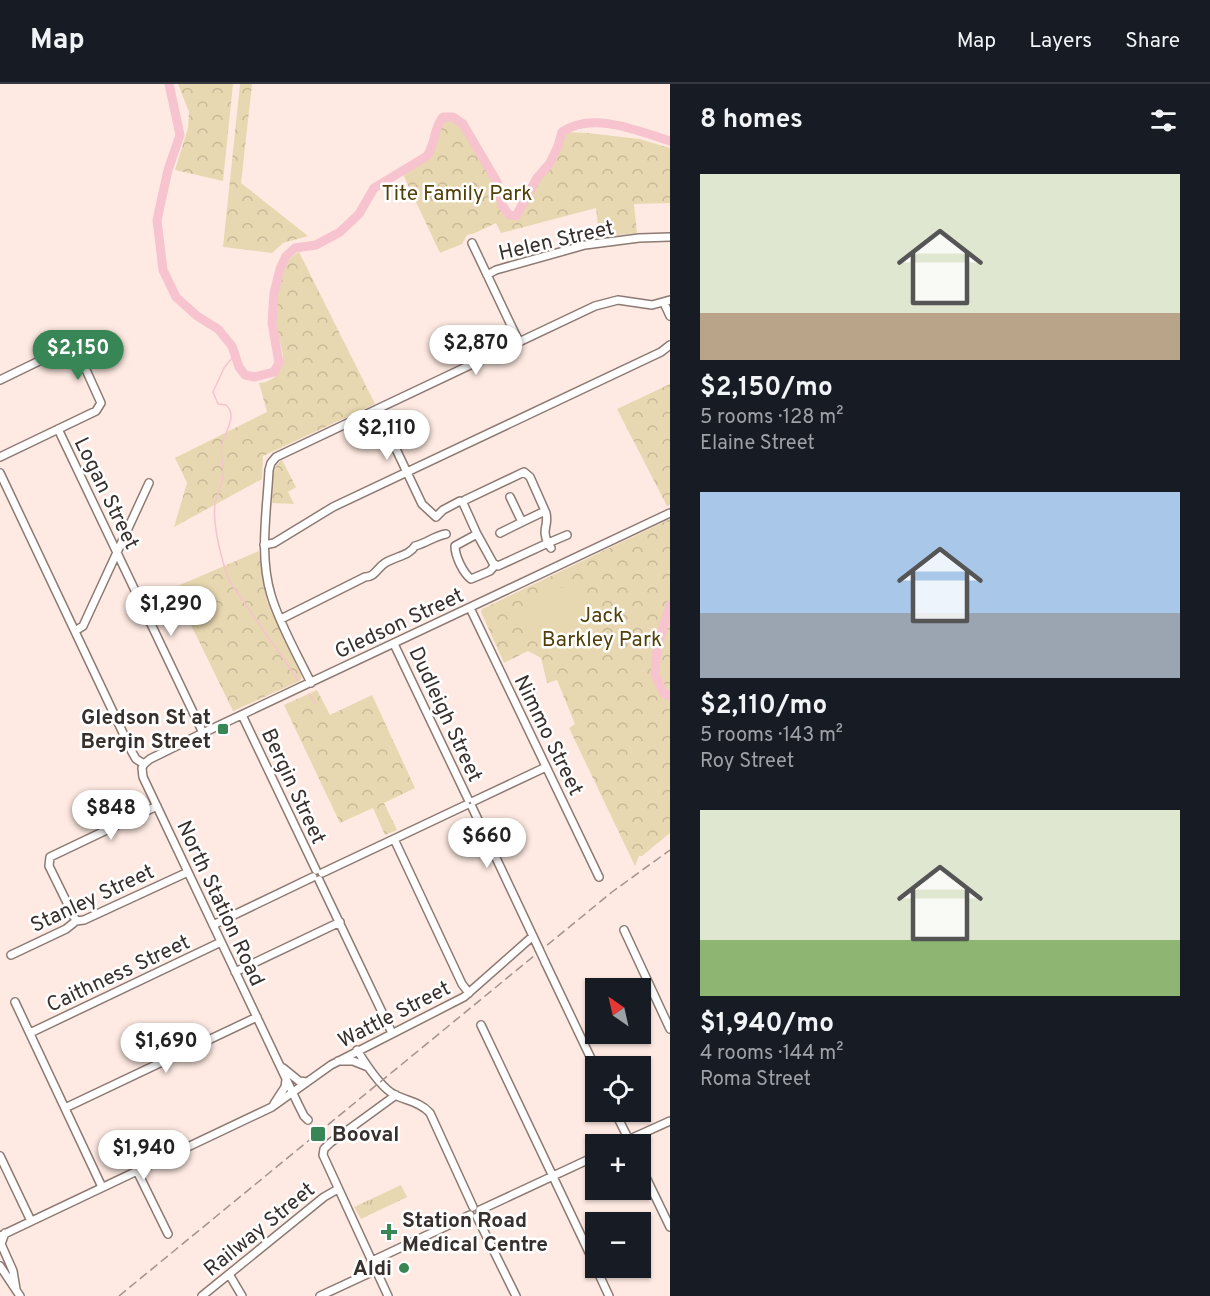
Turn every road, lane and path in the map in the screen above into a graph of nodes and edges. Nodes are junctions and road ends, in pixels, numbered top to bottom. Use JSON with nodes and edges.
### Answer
{"nodes":[{"id":1,"x":670,"y":237,"type":"edge"},
{"id":2,"x":472,"y":243,"type":"dead end"},
{"id":3,"x":487,"y":275,"type":"junction"},
{"id":4,"x":667,"y":301,"type":"edge"},
{"id":5,"x":670,"y":316,"type":"edge"},
{"id":6,"x":519,"y":342,"type":"junction"},
{"id":7,"x":670,"y":345,"type":"edge"},
{"id":8,"x":0,"y":380,"type":"edge"},
{"id":9,"x":377,"y":409,"type":"junction"},
{"id":10,"x":58,"y":429,"type":"junction"},
{"id":11,"x":0,"y":457,"type":"edge"},
{"id":12,"x":407,"y":472,"type":"junction"},
{"id":13,"x":0,"y":473,"type":"edge"},
{"id":14,"x":149,"y":483,"type":"dead end"},
{"id":15,"x":510,"y":497,"type":"dead end"},
{"id":16,"x":463,"y":503,"type":"junction"},
{"id":17,"x":545,"y":511,"type":"junction"},
{"id":18,"x":670,"y":513,"type":"edge"},
{"id":19,"x":522,"y":522,"type":"junction"},
{"id":20,"x":500,"y":533,"type":"dead end"},
{"id":21,"x":446,"y":534,"type":"dead end"},
{"id":22,"x":477,"y":534,"type":"junction"},
{"id":23,"x":567,"y":535,"type":"dead end"},
{"id":24,"x":264,"y":545,"type":"junction"},
{"id":25,"x":550,"y":545,"type":"junction"},
{"id":26,"x":117,"y":552,"type":"junction"},
{"id":27,"x":495,"y":565,"type":"junction"},
{"id":28,"x":470,"y":608,"type":"junction"},
{"id":29,"x":281,"y":619,"type":"junction"},
{"id":30,"x":75,"y":631,"type":"junction"},
{"id":31,"x":394,"y":644,"type":"junction"},
{"id":32,"x":311,"y":683,"type":"junction"},
{"id":33,"x":242,"y":716,"type":"junction"},
{"id":34,"x":204,"y":733,"type":"junction"},
{"id":35,"x":144,"y":764,"type":"junction"},
{"id":36,"x":546,"y":767,"type":"junction"},
{"id":37,"x":470,"y":803,"type":"junction"},
{"id":38,"x":157,"y":806,"type":"junction"},
{"id":39,"x":394,"y":839,"type":"junction"},
{"id":40,"x":188,"y":872,"type":"junction"},
{"id":41,"x":318,"y":875,"type":"junction"},
{"id":42,"x":599,"y":877,"type":"dead end"},
{"id":43,"x":76,"y":921,"type":"junction"},
{"id":44,"x":340,"y":922,"type":"junction"},
{"id":45,"x":213,"y":925,"type":"junction"},
{"id":46,"x":624,"y":930,"type":"dead end"},
{"id":47,"x":533,"y":936,"type":"junction"},
{"id":48,"x":221,"y":942,"type":"junction"},
{"id":49,"x":11,"y":955,"type":"dead end"},
{"id":50,"x":235,"y":972,"type":"junction"},
{"id":51,"x":469,"y":993,"type":"junction"},
{"id":52,"x":15,"y":1002,"type":"dead end"},
{"id":53,"x":257,"y":1017,"type":"junction"},
{"id":54,"x":481,"y":1025,"type":"dead end"},
{"id":55,"x":670,"y":1029,"type":"edge"},
{"id":56,"x":30,"y":1033,"type":"junction"},
{"id":57,"x":392,"y":1033,"type":"junction"},
{"id":58,"x":357,"y":1050,"type":"junction"},
{"id":59,"x":590,"y":1056,"type":"edge"},
{"id":60,"x":336,"y":1061,"type":"junction"},
{"id":61,"x":279,"y":1064,"type":"junction"},
{"id":62,"x":370,"y":1068,"type":"junction"},
{"id":63,"x":286,"y":1080,"type":"junction"},
{"id":64,"x":307,"y":1082,"type":"junction"},
{"id":65,"x":293,"y":1094,"type":"junction"},
{"id":66,"x":396,"y":1095,"type":"junction"},
{"id":67,"x":272,"y":1107,"type":"junction"},
{"id":68,"x":65,"y":1108,"type":"junction"},
{"id":69,"x":308,"y":1120,"type":"dead end"},
{"id":70,"x":670,"y":1120,"type":"edge"},
{"id":71,"x":645,"y":1134,"type":"edge"},
{"id":72,"x":0,"y":1156,"type":"edge"},
{"id":73,"x":585,"y":1161,"type":"edge"},
{"id":74,"x":137,"y":1171,"type":"junction"},
{"id":75,"x":552,"y":1176,"type":"junction"},
{"id":76,"x":102,"y":1187,"type":"junction"},
{"id":77,"x":651,"y":1188,"type":"edge"},
{"id":78,"x":338,"y":1189,"type":"junction"},
{"id":79,"x":475,"y":1212,"type":"junction"},
{"id":80,"x":31,"y":1221,"type":"junction"},
{"id":81,"x":670,"y":1227,"type":"edge"},
{"id":82,"x":2,"y":1234,"type":"edge"},
{"id":83,"x":168,"y":1234,"type":"dead end"},
{"id":84,"x":585,"y":1244,"type":"edge"},
{"id":85,"x":372,"y":1261,"type":"junction"},
{"id":86,"x":0,"y":1266,"type":"edge"},
{"id":87,"x":376,"y":1270,"type":"junction"},
{"id":88,"x":229,"y":1274,"type":"junction"},
{"id":89,"x":601,"y":1278,"type":"edge"},
{"id":90,"x":18,"y":1292,"type":"edge"},
{"id":91,"x":202,"y":1296,"type":"edge"},
{"id":92,"x":242,"y":1296,"type":"edge"},
{"id":93,"x":320,"y":1296,"type":"edge"},
{"id":94,"x":388,"y":1296,"type":"edge"},
{"id":95,"x":516,"y":1296,"type":"edge"},
{"id":96,"x":609,"y":1296,"type":"edge"}],
"edges":[{"from":1,"to":3,"type":"street","name":"Helen Street"},
{"from":2,"to":3,"type":"street"},
{"from":3,"to":6,"type":"street"},
{"from":4,"to":5,"type":"street"},
{"from":4,"to":6,"type":"street"},
{"from":6,"to":9,"type":"street"},
{"from":7,"to":12,"type":"street"},
{"from":8,"to":10,"type":"street"},
{"from":9,"to":12,"type":"street"},
{"from":9,"to":24,"type":"street"},
{"from":10,"to":11,"type":"street"},
{"from":10,"to":26,"type":"street","name":"Logan Street"},
{"from":12,"to":16,"type":"street"},
{"from":12,"to":24,"type":"street"},
{"from":13,"to":30,"type":"street","name":"North Station Road"},
{"from":14,"to":26,"type":"street"},
{"from":15,"to":19,"type":"street"},
{"from":16,"to":17,"type":"street"},
{"from":16,"to":22,"type":"street"},
{"from":17,"to":19,"type":"street"},
{"from":17,"to":25,"type":"street"},
{"from":18,"to":28,"type":"street","name":"Gledson Street"},
{"from":19,"to":20,"type":"street"},
{"from":21,"to":29,"type":"street"},
{"from":22,"to":27,"type":"street"},
{"from":22,"to":27,"type":"street"},
{"from":23,"to":25,"type":"street"},
{"from":24,"to":29,"type":"street"},
{"from":25,"to":27,"type":"street"},
{"from":26,"to":30,"type":"street"},
{"from":26,"to":34,"type":"street","name":"Logan Street"},
{"from":28,"to":31,"type":"street","name":"Gledson Street"},
{"from":28,"to":36,"type":"street","name":"Nimmo Street"},
{"from":29,"to":32,"type":"street"},
{"from":30,"to":35,"type":"street","name":"North Station Road"},
{"from":31,"to":32,"type":"street","name":"Gledson Street"},
{"from":31,"to":37,"type":"street","name":"Dudleigh Street"},
{"from":32,"to":33,"type":"street","name":"Gledson Street"},
{"from":33,"to":34,"type":"street","name":"Gledson Street"},
{"from":33,"to":41,"type":"street","name":"Bergin Street"},
{"from":34,"to":35,"type":"street","name":"Gledson Street"},
{"from":35,"to":38,"type":"street","name":"North Station Road"},
{"from":36,"to":37,"type":"street"},
{"from":36,"to":42,"type":"street","name":"Nimmo Street"},
{"from":37,"to":39,"type":"street"},
{"from":37,"to":47,"type":"street","name":"Dudleigh Street"},
{"from":38,"to":40,"type":"street","name":"North Station Road"},
{"from":38,"to":43,"type":"street"},
{"from":39,"to":41,"type":"street"},
{"from":39,"to":51,"type":"street"},
{"from":40,"to":43,"type":"street","name":"Stanley Street"},
{"from":40,"to":45,"type":"street","name":"North Station Road"},
{"from":41,"to":44,"type":"street","name":"Bergin Street"},
{"from":41,"to":45,"type":"street"},
{"from":43,"to":49,"type":"street","name":"Stanley Street"},
{"from":44,"to":50,"type":"street"},
{"from":44,"to":57,"type":"street","name":"Bergin Street"},
{"from":45,"to":48,"type":"street","name":"North Station Road"},
{"from":46,"to":55,"type":"street"},
{"from":47,"to":51,"type":"street","name":"Wattle Street"},
{"from":47,"to":59,"type":"street","name":"Dudleigh Street","bridge":true},
{"from":48,"to":50,"type":"street","name":"North Station Road"},
{"from":48,"to":56,"type":"street","name":"Caithness Street"},
{"from":50,"to":53,"type":"street","name":"North Station Road"},
{"from":51,"to":57,"type":"street","name":"Wattle Street"},
{"from":52,"to":56,"type":"street"},
{"from":53,"to":61,"type":"street","name":"North Station Road"},
{"from":53,"to":68,"type":"street"},
{"from":54,"to":75,"type":"street"},
{"from":56,"to":68,"type":"street"},
{"from":57,"to":58,"type":"street","name":"Wattle Street"},
{"from":58,"to":60,"type":"street","name":"Wattle Street"},
{"from":58,"to":62,"type":"street"},
{"from":60,"to":62,"type":"street"},
{"from":60,"to":64,"type":"street","name":"Wattle Street"},
{"from":61,"to":63,"type":"street","name":"North Station Road"},
{"from":61,"to":64,"type":"street"},
{"from":62,"to":66,"type":"street"},
{"from":63,"to":65,"type":"street","name":"North Station Road"},
{"from":63,"to":67,"type":"street"},
{"from":64,"to":65,"type":"street","name":"Wattle Street"},
{"from":65,"to":67,"type":"street","name":"Wattle Street"},
{"from":65,"to":69,"type":"street","name":"North Station Road"},
{"from":66,"to":78,"type":"street"},
{"from":66,"to":79,"type":"street"},
{"from":67,"to":74,"type":"street","name":"Wattle Street"},
{"from":68,"to":76,"type":"street"},
{"from":70,"to":71,"type":"street"},
{"from":72,"to":80,"type":"street"},
{"from":73,"to":75,"type":"street"},
{"from":74,"to":76,"type":"street","name":"Wattle Street"},
{"from":74,"to":83,"type":"street"},
{"from":75,"to":79,"type":"street"},
{"from":75,"to":84,"type":"street"},
{"from":76,"to":80,"type":"street","name":"Wattle Street"},
{"from":77,"to":81,"type":"street"},
{"from":78,"to":85,"type":"street"},
{"from":78,"to":88,"type":"street","name":"Railway Street"},
{"from":79,"to":85,"type":"street"},
{"from":79,"to":95,"type":"street"},
{"from":80,"to":82,"type":"street","name":"Wattle Street"},
{"from":82,"to":90,"type":"street"},
{"from":85,"to":87,"type":"street"},
{"from":86,"to":90,"type":"street"},
{"from":87,"to":93,"type":"street"},
{"from":87,"to":94,"type":"street"},
{"from":88,"to":91,"type":"street","name":"Railway Street"},
{"from":88,"to":92,"type":"street"},
{"from":89,"to":96,"type":"street"}]}
